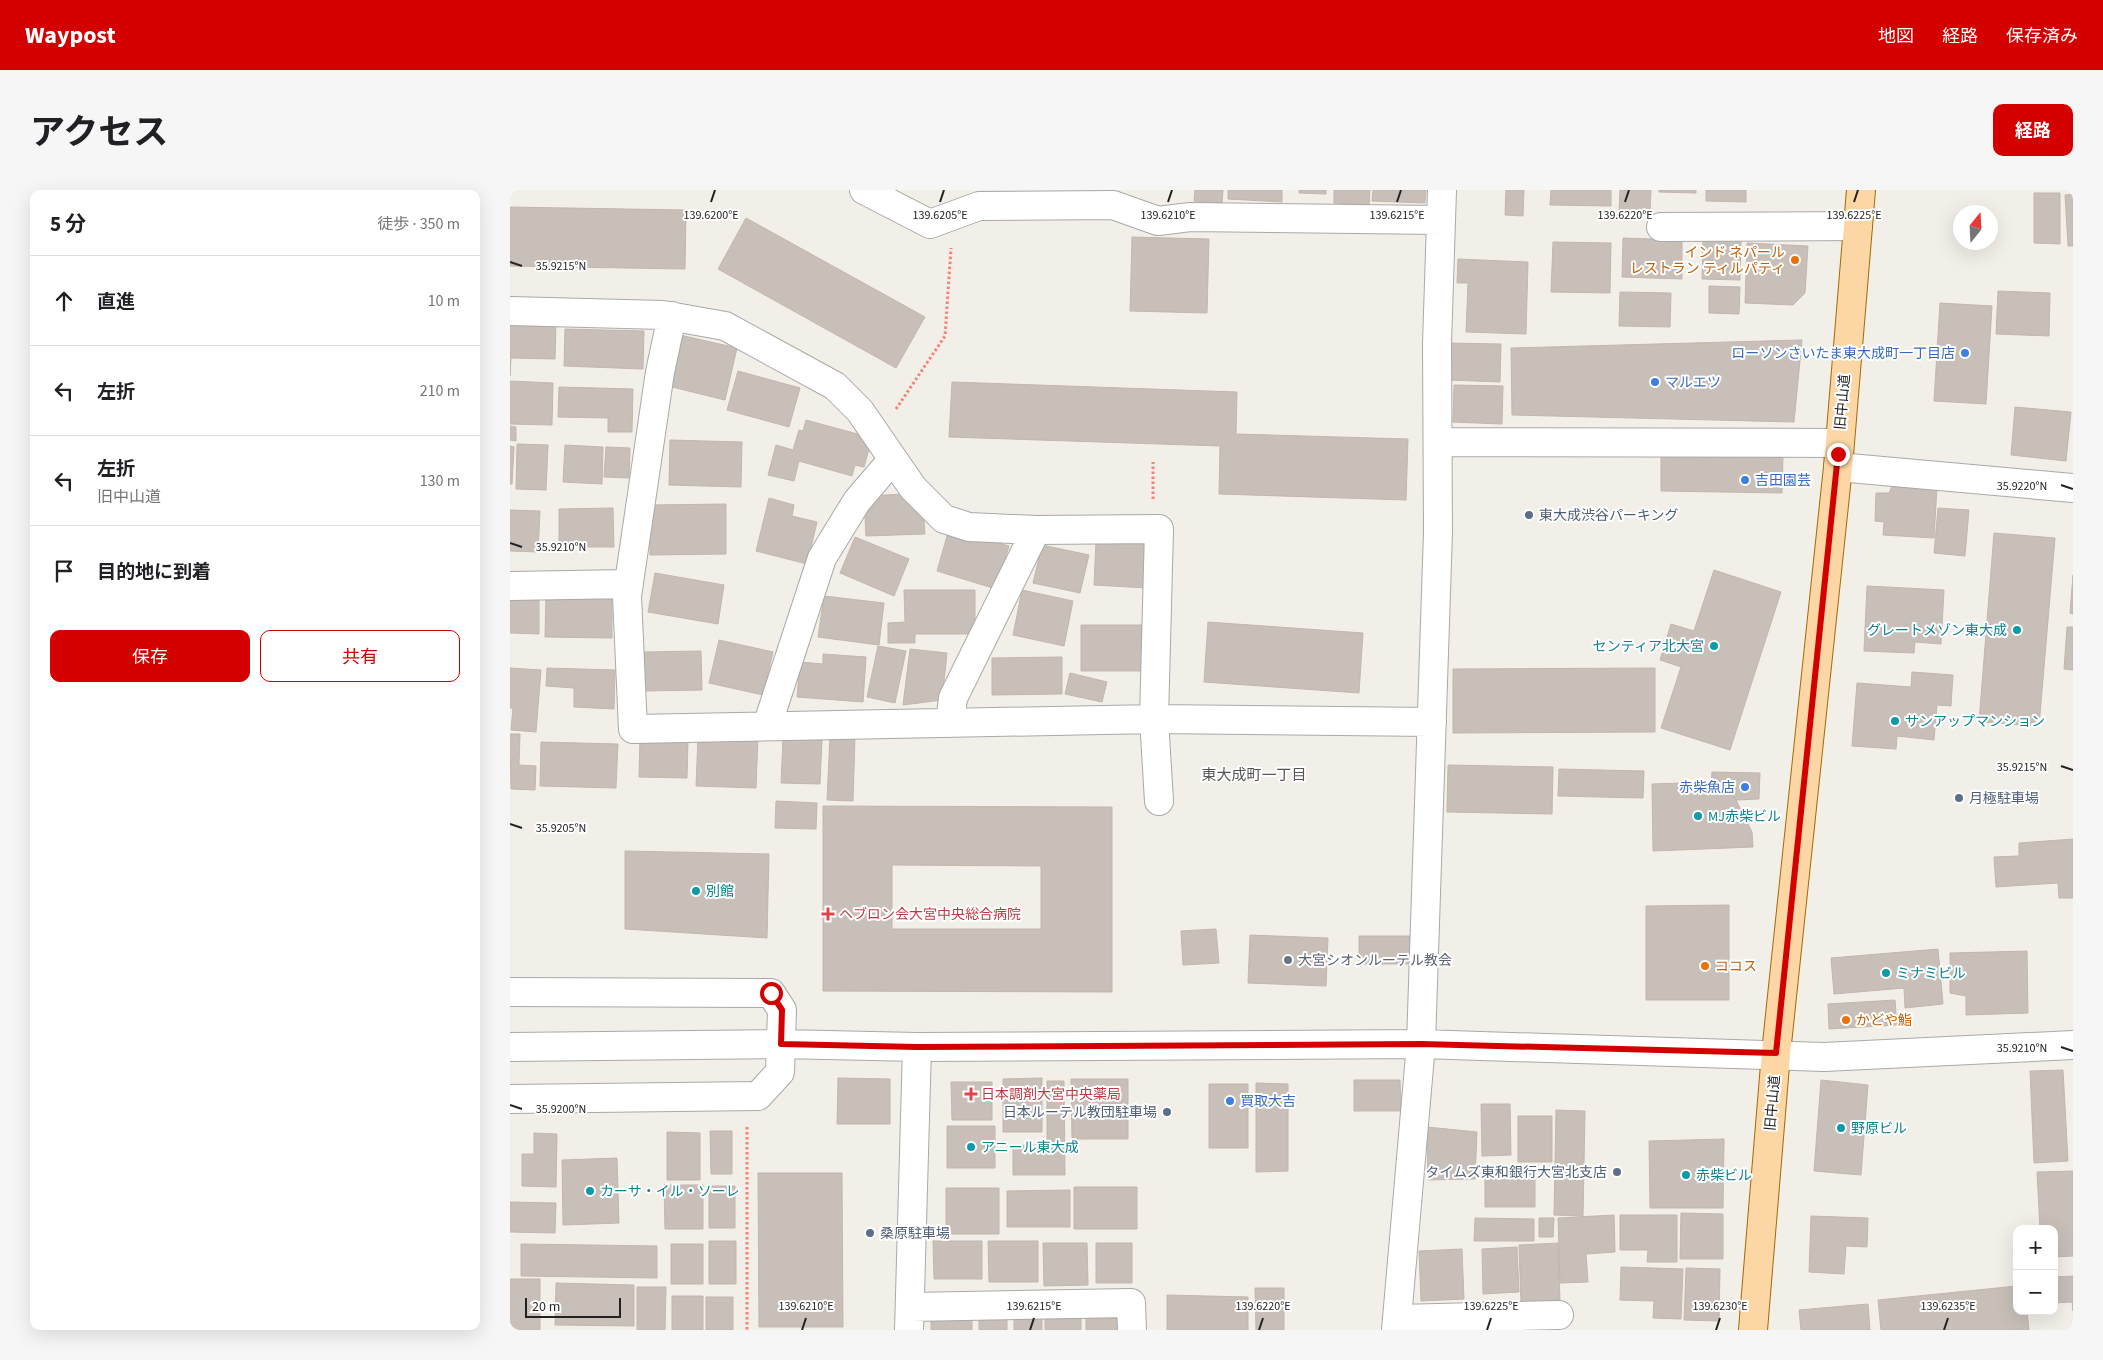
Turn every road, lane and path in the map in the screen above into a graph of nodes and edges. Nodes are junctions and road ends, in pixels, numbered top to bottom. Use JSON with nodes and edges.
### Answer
{"nodes":[{"id":1,"x":864,"y":190,"type":"edge"},
{"id":2,"x":1442,"y":190,"type":"edge"},
{"id":3,"x":1861,"y":190,"type":"edge"},
{"id":4,"x":967,"y":210,"type":"junction"},
{"id":5,"x":1441,"y":220,"type":"junction"},
{"id":6,"x":1858,"y":226,"type":"junction"},
{"id":7,"x":1660,"y":227,"type":"dead end"},
{"id":8,"x":510,"y":311,"type":"edge"},
{"id":9,"x":672,"y":316,"type":"junction"},
{"id":10,"x":877,"y":437,"type":"junction"},
{"id":11,"x":1438,"y":442,"type":"junction"},
{"id":12,"x":1838,"y":455,"type":"junction"},
{"id":13,"x":893,"y":459,"type":"junction"},
{"id":14,"x":1153,"y":462,"type":"dead end"},
{"id":15,"x":2073,"y":488,"type":"edge"},
{"id":16,"x":1152,"y":500,"type":"dead end"},
{"id":17,"x":1036,"y":530,"type":"junction"},
{"id":18,"x":629,"y":584,"type":"junction"},
{"id":19,"x":510,"y":586,"type":"edge"},
{"id":20,"x":1154,"y":719,"type":"junction"},
{"id":21,"x":1432,"y":722,"type":"junction"},
{"id":22,"x":950,"y":723,"type":"junction"},
{"id":23,"x":767,"y":726,"type":"junction"},
{"id":24,"x":1159,"y":801,"type":"dead end"},
{"id":25,"x":510,"y":992,"type":"edge"},
{"id":26,"x":781,"y":1044,"type":"junction"},
{"id":27,"x":1421,"y":1044,"type":"junction"},
{"id":28,"x":2073,"y":1045,"type":"edge"},
{"id":29,"x":510,"y":1047,"type":"edge"},
{"id":30,"x":917,"y":1047,"type":"junction"},
{"id":31,"x":1776,"y":1053,"type":"junction"},
{"id":32,"x":747,"y":1096,"type":"junction"},
{"id":33,"x":510,"y":1099,"type":"edge"},
{"id":34,"x":1559,"y":1316,"type":"dead end"},
{"id":35,"x":909,"y":1318,"type":"edge"},
{"id":36,"x":1397,"y":1325,"type":"edge"},
{"id":37,"x":748,"y":1330,"type":"edge"},
{"id":38,"x":1132,"y":1330,"type":"edge"},
{"id":39,"x":1753,"y":1330,"type":"edge"}],
"edges":[{"from":1,"to":4,"type":"street"},
{"from":2,"to":5,"type":"street"},
{"from":3,"to":6,"type":"main road","name":"旧中山道"},
{"from":4,"to":5,"type":"street"},
{"from":4,"to":10,"type":"path"},
{"from":5,"to":11,"type":"street"},
{"from":6,"to":7,"type":"street"},
{"from":6,"to":12,"type":"main road","name":"旧中山道"},
{"from":8,"to":9,"type":"street"},
{"from":9,"to":10,"type":"street"},
{"from":9,"to":18,"type":"street"},
{"from":10,"to":13,"type":"street"},
{"from":11,"to":12,"type":"street"},
{"from":11,"to":21,"type":"street"},
{"from":12,"to":15,"type":"street"},
{"from":12,"to":31,"type":"main road","name":"旧中山道"},
{"from":13,"to":17,"type":"street"},
{"from":13,"to":23,"type":"street"},
{"from":14,"to":16,"type":"path"},
{"from":17,"to":20,"type":"street"},
{"from":17,"to":22,"type":"street"},
{"from":18,"to":19,"type":"street"},
{"from":18,"to":23,"type":"street"},
{"from":20,"to":21,"type":"street"},
{"from":20,"to":22,"type":"street"},
{"from":20,"to":24,"type":"street"},
{"from":21,"to":27,"type":"street"},
{"from":22,"to":23,"type":"street"},
{"from":25,"to":26,"type":"street"},
{"from":26,"to":29,"type":"street"},
{"from":26,"to":30,"type":"street"},
{"from":26,"to":32,"type":"street"},
{"from":27,"to":30,"type":"street"},
{"from":27,"to":31,"type":"street"},
{"from":27,"to":36,"type":"street"},
{"from":28,"to":31,"type":"street"},
{"from":30,"to":35,"type":"street"},
{"from":31,"to":39,"type":"main road","name":"旧中山道"},
{"from":32,"to":33,"type":"street"},
{"from":32,"to":37,"type":"path"},
{"from":34,"to":36,"type":"street"},
{"from":35,"to":38,"type":"street"}]}
